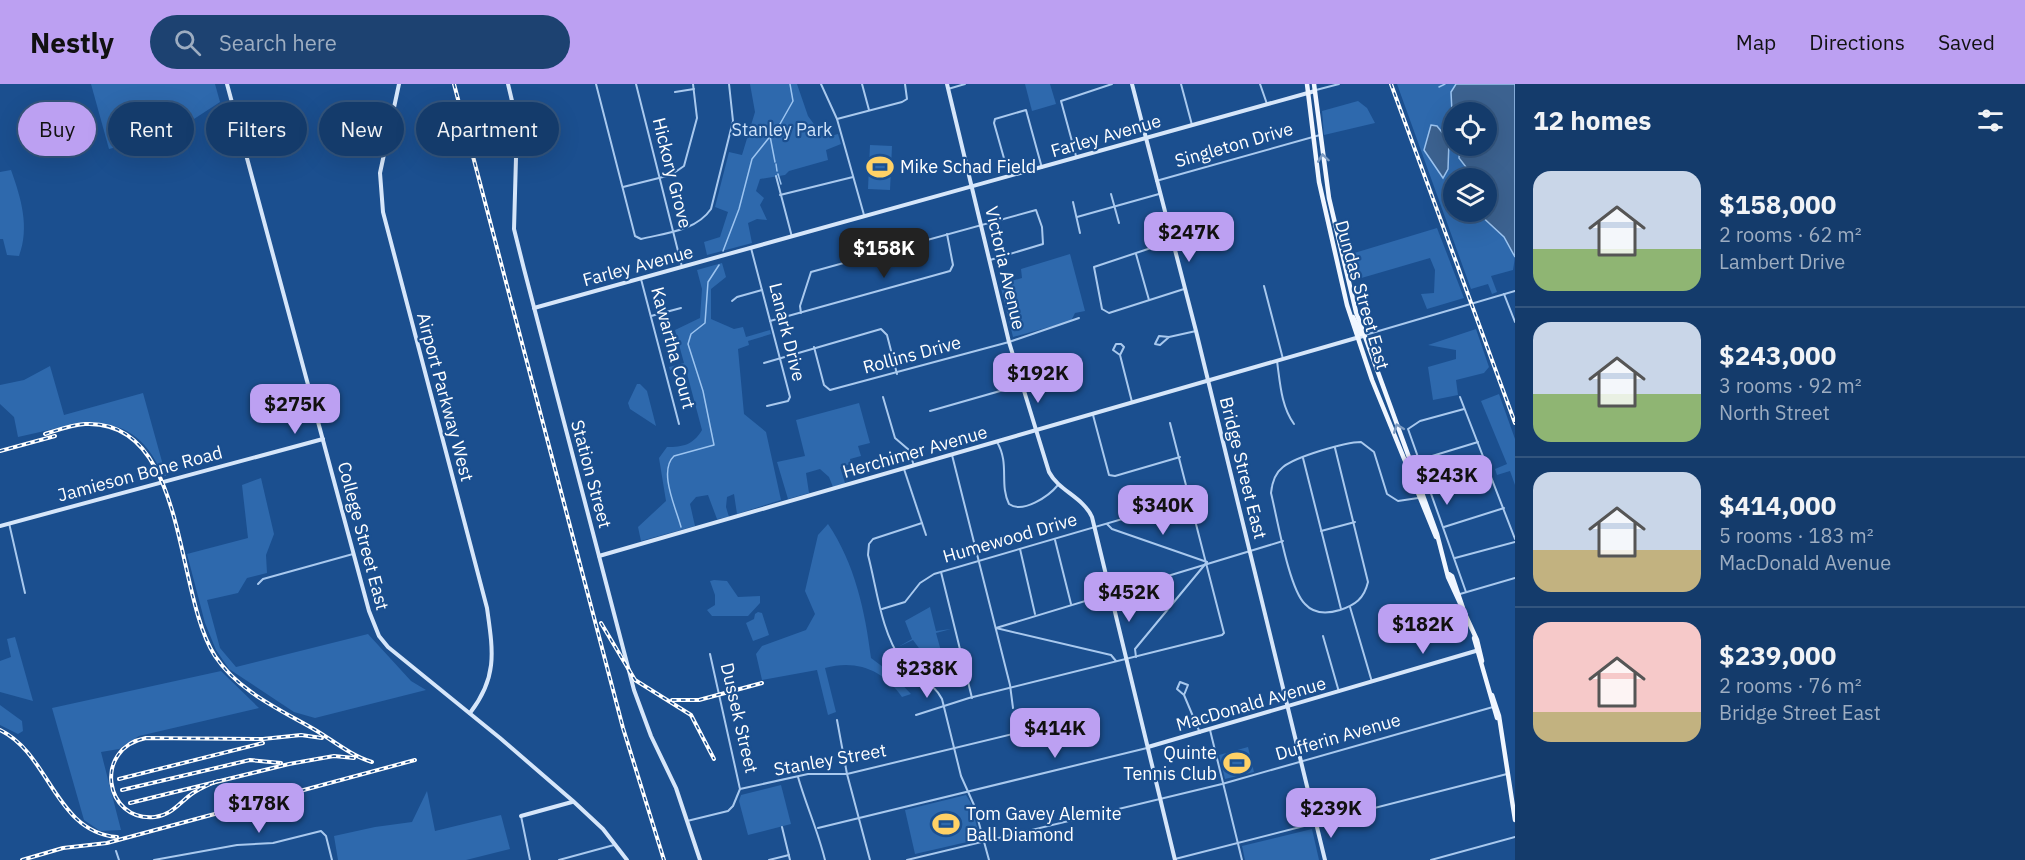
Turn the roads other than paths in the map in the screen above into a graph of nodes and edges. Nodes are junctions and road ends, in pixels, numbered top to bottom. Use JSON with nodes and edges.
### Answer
{"nodes":[{"id":1,"x":227,"y":84,"type":"edge"},
{"id":2,"x":399,"y":84,"type":"edge"},
{"id":3,"x":508,"y":84,"type":"edge"},
{"id":4,"x":596,"y":84,"type":"edge"},
{"id":5,"x":636,"y":84,"type":"edge"},
{"id":6,"x":693,"y":84,"type":"edge"},
{"id":7,"x":729,"y":84,"type":"edge"},
{"id":8,"x":821,"y":84,"type":"edge"},
{"id":9,"x":862,"y":84,"type":"edge"},
{"id":10,"x":905,"y":84,"type":"edge"},
{"id":11,"x":965,"y":84,"type":"edge"},
{"id":12,"x":1112,"y":84,"type":"edge"},
{"id":13,"x":1132,"y":84,"type":"edge"},
{"id":14,"x":1181,"y":84,"type":"edge"},
{"id":15,"x":1260,"y":84,"type":"edge"},
{"id":16,"x":1307,"y":84,"type":"edge"},
{"id":17,"x":1314,"y":84,"type":"edge"},
{"id":18,"x":1339,"y":84,"type":"edge"},
{"id":19,"x":947,"y":86,"type":"edge"},
{"id":20,"x":694,"y":89,"type":"junction"},
{"id":21,"x":1315,"y":91,"type":"junction"},
{"id":22,"x":675,"y":92,"type":"dead end"},
{"id":23,"x":1308,"y":93,"type":"junction"},
{"id":24,"x":1267,"y":104,"type":"junction"},
{"id":25,"x":869,"y":110,"type":"junction"},
{"id":26,"x":837,"y":119,"type":"junction"},
{"id":27,"x":1192,"y":125,"type":"junction"},
{"id":28,"x":1320,"y":135,"type":"junction"},
{"id":29,"x":1313,"y":137,"type":"junction"},
{"id":30,"x":1146,"y":139,"type":"junction"},
{"id":31,"x":1076,"y":158,"type":"junction"},
{"id":32,"x":1042,"y":168,"type":"junction"},
{"id":33,"x":776,"y":176,"type":"dead end"},
{"id":34,"x":659,"y":177,"type":"junction"},
{"id":35,"x":853,"y":177,"type":"junction"},
{"id":36,"x":1009,"y":177,"type":"junction"},
{"id":37,"x":1156,"y":181,"type":"junction"},
{"id":38,"x":623,"y":187,"type":"junction"},
{"id":39,"x":972,"y":188,"type":"junction"},
{"id":40,"x":1111,"y":194,"type":"dead end"},
{"id":41,"x":1159,"y":194,"type":"junction"},
{"id":42,"x":780,"y":195,"type":"junction"},
{"id":43,"x":1073,"y":202,"type":"dead end"},
{"id":44,"x":1114,"y":207,"type":"junction"},
{"id":45,"x":1077,"y":217,"type":"junction"},
{"id":46,"x":864,"y":218,"type":"junction"},
{"id":47,"x":1119,"y":223,"type":"dead end"},
{"id":48,"x":981,"y":224,"type":"junction"},
{"id":49,"x":673,"y":231,"type":"junction"},
{"id":50,"x":947,"y":233,"type":"junction"},
{"id":51,"x":1080,"y":233,"type":"dead end"},
{"id":52,"x":792,"y":237,"type":"junction"},
{"id":53,"x":1172,"y":241,"type":"junction"},
{"id":54,"x":752,"y":248,"type":"junction"},
{"id":55,"x":1136,"y":252,"type":"junction"},
{"id":56,"x":990,"y":260,"type":"junction"},
{"id":57,"x":682,"y":268,"type":"junction"},
{"id":58,"x":641,"y":279,"type":"junction"},
{"id":59,"x":1264,"y":286,"type":"dead end"},
{"id":60,"x":1185,"y":288,"type":"junction"},
{"id":61,"x":762,"y":290,"type":"junction"},
{"id":62,"x":1515,"y":291,"type":"edge"},
{"id":63,"x":1504,"y":294,"type":"junction"},
{"id":64,"x":1149,"y":300,"type":"junction"},
{"id":65,"x":732,"y":301,"type":"dead end"},
{"id":66,"x":1347,"y":305,"type":"junction"},
{"id":67,"x":534,"y":308,"type":"junction"},
{"id":68,"x":681,"y":308,"type":"dead end"},
{"id":69,"x":801,"y":312,"type":"junction"},
{"id":70,"x":651,"y":316,"type":"junction"},
{"id":71,"x":1080,"y":318,"type":"dead end"},
{"id":72,"x":770,"y":321,"type":"junction"},
{"id":73,"x":1515,"y":322,"type":"edge"},
{"id":74,"x":1196,"y":331,"type":"junction"},
{"id":75,"x":1363,"y":336,"type":"junction"},
{"id":76,"x":1169,"y":337,"type":"junction"},
{"id":77,"x":1356,"y":338,"type":"junction"},
{"id":78,"x":1009,"y":342,"type":"junction"},
{"id":79,"x":814,"y":347,"type":"junction"},
{"id":80,"x":1120,"y":355,"type":"dead end"},
{"id":81,"x":780,"y":359,"type":"junction"},
{"id":82,"x":1283,"y":359,"type":"junction"},
{"id":83,"x":1277,"y":361,"type":"junction"},
{"id":84,"x":764,"y":363,"type":"dead end"},
{"id":85,"x":1373,"y":363,"type":"junction"},
{"id":86,"x":897,"y":374,"type":"junction"},
{"id":87,"x":1207,"y":381,"type":"junction"},
{"id":88,"x":1021,"y":385,"type":"junction"},
{"id":89,"x":884,"y":397,"type":"dead end"},
{"id":90,"x":1460,"y":398,"type":"dead end"},
{"id":91,"x":1132,"y":402,"type":"junction"},
{"id":92,"x":767,"y":406,"type":"dead end"},
{"id":93,"x":1464,"y":409,"type":"junction"},
{"id":94,"x":930,"y":411,"type":"dead end"},
{"id":95,"x":1093,"y":414,"type":"junction"},
{"id":96,"x":1170,"y":423,"type":"dead end"},
{"id":97,"x":679,"y":424,"type":"dead end"},
{"id":98,"x":1294,"y":424,"type":"dead end"},
{"id":99,"x":1035,"y":430,"type":"junction"},
{"id":100,"x":322,"y":439,"type":"junction"},
{"id":101,"x":997,"y":442,"type":"junction"},
{"id":102,"x":1478,"y":442,"type":"junction"},
{"id":103,"x":1335,"y":448,"type":"junction"},
{"id":104,"x":952,"y":455,"type":"junction"},
{"id":105,"x":1180,"y":457,"type":"junction"},
{"id":106,"x":1303,"y":458,"type":"junction"},
{"id":107,"x":1419,"y":460,"type":"junction"},
{"id":108,"x":914,"y":466,"type":"junction"},
{"id":109,"x":904,"y":469,"type":"junction"},
{"id":110,"x":1491,"y":474,"type":"junction"},
{"id":111,"x":1058,"y":484,"type":"junction"},
{"id":112,"x":1431,"y":492,"type":"junction"},
{"id":113,"x":1420,"y":497,"type":"junction"},
{"id":114,"x":1191,"y":499,"type":"junction"},
{"id":115,"x":1505,"y":508,"type":"junction"},
{"id":116,"x":1355,"y":522,"type":"junction"},
{"id":117,"x":9,"y":523,"type":"junction"},
{"id":118,"x":922,"y":523,"type":"junction"},
{"id":119,"x":1107,"y":524,"type":"junction"},
{"id":120,"x":0,"y":526,"type":"edge"},
{"id":121,"x":1095,"y":527,"type":"junction"},
{"id":122,"x":1444,"y":527,"type":"junction"},
{"id":123,"x":1321,"y":531,"type":"junction"},
{"id":124,"x":926,"y":535,"type":"dead end"},
{"id":125,"x":1055,"y":539,"type":"junction"},
{"id":126,"x":1515,"y":540,"type":"edge"},
{"id":127,"x":1283,"y":541,"type":"junction"},
{"id":128,"x":1020,"y":549,"type":"junction"},
{"id":129,"x":1250,"y":550,"type":"junction"},
{"id":130,"x":353,"y":554,"type":"junction"},
{"id":131,"x":599,"y":556,"type":"junction"},
{"id":132,"x":1455,"y":558,"type":"junction"},
{"id":133,"x":979,"y":562,"type":"junction"},
{"id":134,"x":1207,"y":562,"type":"junction"},
{"id":135,"x":940,"y":572,"type":"junction"},
{"id":136,"x":1515,"y":578,"type":"edge"},
{"id":137,"x":258,"y":584,"type":"dead end"},
{"id":138,"x":1110,"y":592,"type":"junction"},
{"id":139,"x":1466,"y":592,"type":"junction"},
{"id":140,"x":25,"y":593,"type":"dead end"},
{"id":141,"x":1457,"y":594,"type":"junction"},
{"id":142,"x":1071,"y":604,"type":"junction"},
{"id":143,"x":1350,"y":607,"type":"junction"},
{"id":144,"x":882,"y":609,"type":"junction"},
{"id":145,"x":1341,"y":609,"type":"junction"},
{"id":146,"x":1035,"y":615,"type":"junction"},
{"id":147,"x":996,"y":628,"type":"junction"},
{"id":148,"x":1323,"y":636,"type":"dead end"},
{"id":149,"x":1478,"y":650,"type":"junction"},
{"id":150,"x":710,"y":654,"type":"dead end"},
{"id":151,"x":1136,"y":657,"type":"junction"},
{"id":152,"x":1127,"y":660,"type":"junction"},
{"id":153,"x":1116,"y":661,"type":"junction"},
{"id":154,"x":1372,"y":682,"type":"junction"},
{"id":155,"x":1011,"y":688,"type":"junction"},
{"id":156,"x":1340,"y":692,"type":"junction"},
{"id":157,"x":1184,"y":694,"type":"dead end"},
{"id":158,"x":972,"y":698,"type":"junction"},
{"id":159,"x":944,"y":705,"type":"junction"},
{"id":160,"x":1494,"y":706,"type":"junction"},
{"id":161,"x":1288,"y":707,"type":"junction"},
{"id":162,"x":1013,"y":708,"type":"dead end"},
{"id":163,"x":470,"y":713,"type":"junction"},
{"id":164,"x":916,"y":714,"type":"dead end"},
{"id":165,"x":837,"y":720,"type":"dead end"},
{"id":166,"x":1210,"y":730,"type":"junction"},
{"id":167,"x":1025,"y":731,"type":"dead end"},
{"id":168,"x":1200,"y":733,"type":"junction"},
{"id":169,"x":1148,"y":747,"type":"junction"},
{"id":170,"x":955,"y":748,"type":"junction"},
{"id":171,"x":1301,"y":762,"type":"junction"},
{"id":172,"x":847,"y":774,"type":"junction"},
{"id":173,"x":1508,"y":774,"type":"junction"},
{"id":174,"x":798,"y":777,"type":"junction"},
{"id":175,"x":1222,"y":784,"type":"junction"},
{"id":176,"x":740,"y":789,"type":"junction"},
{"id":177,"x":968,"y":791,"type":"junction"},
{"id":178,"x":1161,"y":799,"type":"junction"},
{"id":179,"x":573,"y":801,"type":"junction"},
{"id":180,"x":521,"y":816,"type":"joint"},
{"id":181,"x":860,"y":817,"type":"junction"},
{"id":182,"x":1515,"y":820,"type":"edge"},
{"id":183,"x":687,"y":821,"type":"junction"},
{"id":184,"x":1316,"y":823,"type":"junction"},
{"id":185,"x":782,"y":827,"type":"dead end"},
{"id":186,"x":818,"y":828,"type":"junction"},
{"id":187,"x":1515,"y":837,"type":"edge"},
{"id":188,"x":984,"y":842,"type":"junction"},
{"id":189,"x":1237,"y":843,"type":"junction"},
{"id":190,"x":617,"y":845,"type":"junction"},
{"id":191,"x":116,"y":851,"type":"dead end"},
{"id":192,"x":789,"y":855,"type":"junction"},
{"id":193,"x":1175,"y":859,"type":"edge"},
{"id":194,"x":119,"y":860,"type":"edge"},
{"id":195,"x":154,"y":860,"type":"edge"},
{"id":196,"x":332,"y":860,"type":"edge"},
{"id":197,"x":530,"y":860,"type":"edge"},
{"id":198,"x":559,"y":860,"type":"edge"},
{"id":199,"x":627,"y":860,"type":"edge"},
{"id":200,"x":700,"y":860,"type":"edge"},
{"id":201,"x":769,"y":860,"type":"edge"},
{"id":202,"x":790,"y":860,"type":"edge"},
{"id":203,"x":825,"y":860,"type":"edge"},
{"id":204,"x":870,"y":860,"type":"edge"},
{"id":205,"x":907,"y":860,"type":"edge"},
{"id":206,"x":988,"y":860,"type":"edge"},
{"id":207,"x":1169,"y":860,"type":"edge"},
{"id":208,"x":1242,"y":860,"type":"edge"},
{"id":209,"x":1325,"y":860,"type":"edge"},
{"id":210,"x":1431,"y":860,"type":"edge"}],
"edges":[{"from":1,"to":100,"type":"street","name":"College Street East"},
{"from":2,"to":163,"type":"street","name":"Airport Parkway West"},
{"from":3,"to":67,"type":"street","name":"Station Street"},
{"from":4,"to":38,"type":"street"},
{"from":5,"to":34,"type":"street","name":"Hickory Grove"},
{"from":6,"to":20,"type":"street"},
{"from":7,"to":49,"type":"street"},
{"from":8,"to":26,"type":"street"},
{"from":9,"to":25,"type":"street"},
{"from":10,"to":25,"type":"street"},
{"from":11,"to":19,"type":"street"},
{"from":12,"to":31,"type":"street"},
{"from":13,"to":30,"type":"street","name":"Bridge Street East"},
{"from":14,"to":27,"type":"street"},
{"from":15,"to":24,"type":"street"},
{"from":16,"to":23,"type":"main road","name":"Dundas Street East"},
{"from":17,"to":21,"type":"main road","name":"Dundas Street East"},
{"from":18,"to":21,"type":"street","name":"Farley Avenue"},
{"from":19,"to":39,"type":"street","name":"Victoria Avenue"},
{"from":20,"to":22,"type":"street"},
{"from":20,"to":34,"type":"street"},
{"from":21,"to":23,"type":"street","name":"Farley Avenue"},
{"from":21,"to":28,"type":"main road","name":"Dundas Street East"},
{"from":23,"to":24,"type":"street","name":"Farley Avenue"},
{"from":23,"to":29,"type":"main road","name":"Dundas Street East"},
{"from":24,"to":27,"type":"street","name":"Farley Avenue"},
{"from":25,"to":26,"type":"street"},
{"from":26,"to":35,"type":"street"},
{"from":27,"to":30,"type":"street","name":"Farley Avenue"},
{"from":28,"to":29,"type":"street","name":"Singleton Drive"},
{"from":75,"to":28,"type":"main road","name":"Dundas Street East","one_way":true},
{"from":29,"to":37,"type":"street","name":"Singleton Drive"},
{"from":29,"to":66,"type":"main road","name":"Dundas Street East"},
{"from":30,"to":31,"type":"street","name":"Farley Avenue"},
{"from":30,"to":37,"type":"street","name":"Bridge Street East"},
{"from":31,"to":32,"type":"street","name":"Farley Avenue"},
{"from":32,"to":36,"type":"street","name":"Farley Avenue"},
{"from":32,"to":36,"type":"street"},
{"from":33,"to":42,"type":"street"},
{"from":34,"to":38,"type":"street"},
{"from":34,"to":49,"type":"street","name":"Hickory Grove"},
{"from":35,"to":42,"type":"street"},
{"from":35,"to":46,"type":"street"},
{"from":36,"to":39,"type":"street","name":"Farley Avenue"},
{"from":37,"to":41,"type":"street","name":"Bridge Street East"},
{"from":38,"to":49,"type":"street"},
{"from":39,"to":46,"type":"street","name":"Farley Avenue"},
{"from":39,"to":48,"type":"street","name":"Victoria Avenue"},
{"from":40,"to":44,"type":"street"},
{"from":41,"to":44,"type":"street"},
{"from":41,"to":53,"type":"street","name":"Bridge Street East"},
{"from":42,"to":52,"type":"street"},
{"from":43,"to":45,"type":"street"},
{"from":44,"to":45,"type":"street"},
{"from":44,"to":47,"type":"street"},
{"from":45,"to":51,"type":"street"},
{"from":46,"to":52,"type":"street","name":"Farley Avenue"},
{"from":48,"to":50,"type":"street"},
{"from":48,"to":56,"type":"street","name":"Victoria Avenue"},
{"from":48,"to":56,"type":"street"},
{"from":49,"to":57,"type":"street","name":"Hickory Grove"},
{"from":50,"to":69,"type":"street"},
{"from":50,"to":69,"type":"street"},
{"from":52,"to":54,"type":"street","name":"Farley Avenue"},
{"from":53,"to":55,"type":"street"},
{"from":53,"to":60,"type":"street","name":"Bridge Street East"},
{"from":54,"to":57,"type":"street","name":"Farley Avenue"},
{"from":54,"to":61,"type":"street","name":"Lanark Drive"},
{"from":55,"to":64,"type":"street"},
{"from":55,"to":64,"type":"street"},
{"from":56,"to":78,"type":"street","name":"Victoria Avenue"},
{"from":57,"to":58,"type":"street","name":"Farley Avenue"},
{"from":58,"to":67,"type":"street","name":"Farley Avenue"},
{"from":58,"to":70,"type":"street","name":"Kawartha Court"},
{"from":59,"to":82,"type":"street"},
{"from":60,"to":64,"type":"street"},
{"from":60,"to":74,"type":"street","name":"Bridge Street East"},
{"from":61,"to":65,"type":"street"},
{"from":61,"to":72,"type":"street","name":"Lanark Drive"},
{"from":62,"to":63,"type":"street","name":"Herchimer Avenue"},
{"from":63,"to":73,"type":"street"},
{"from":63,"to":75,"type":"street","name":"Herchimer Avenue"},
{"from":66,"to":75,"type":"main road"},
{"from":66,"to":77,"type":"main road","name":"Dundas Street East"},
{"from":67,"to":131,"type":"street","name":"Station Street"},
{"from":68,"to":70,"type":"street"},
{"from":69,"to":72,"type":"street"},
{"from":70,"to":97,"type":"street","name":"Kawartha Court"},
{"from":71,"to":78,"type":"street","name":"Rollins Drive"},
{"from":72,"to":81,"type":"street","name":"Lanark Drive"},
{"from":74,"to":76,"type":"street"},
{"from":74,"to":87,"type":"street","name":"Bridge Street East"},
{"from":75,"to":77,"type":"street","name":"Herchimer Avenue"},
{"from":75,"to":85,"type":"main road","name":"Dundas Street East"},
{"from":76,"to":76,"type":"street"},
{"from":77,"to":82,"type":"street","name":"Herchimer Avenue"},
{"from":77,"to":85,"type":"main road"},
{"from":77,"to":113,"type":"main road","name":"Dundas Street East"},
{"from":78,"to":86,"type":"street","name":"Rollins Drive"},
{"from":78,"to":88,"type":"street","name":"Victoria Avenue"},
{"from":79,"to":81,"type":"street"},
{"from":79,"to":86,"type":"street","name":"Rollins Drive"},
{"from":79,"to":86,"type":"street"},
{"from":80,"to":91,"type":"street"},
{"from":81,"to":84,"type":"street"},
{"from":81,"to":92,"type":"street","name":"Lanark Drive"},
{"from":82,"to":83,"type":"street","name":"Herchimer Avenue"},
{"from":83,"to":87,"type":"street","name":"Herchimer Avenue"},
{"from":83,"to":98,"type":"street"},
{"from":113,"to":85,"type":"main road","name":"Dundas Street East","one_way":true},
{"from":87,"to":91,"type":"street","name":"Herchimer Avenue"},
{"from":87,"to":129,"type":"street","name":"Bridge Street East"},
{"from":88,"to":94,"type":"street"},
{"from":88,"to":99,"type":"street","name":"Victoria Avenue"},
{"from":89,"to":108,"type":"street"},
{"from":90,"to":93,"type":"street"},
{"from":91,"to":95,"type":"street","name":"Herchimer Avenue"},
{"from":93,"to":102,"type":"street"},
{"from":93,"to":107,"type":"street"},
{"from":95,"to":99,"type":"street","name":"Herchimer Avenue"},
{"from":95,"to":105,"type":"street"},
{"from":96,"to":105,"type":"street"},
{"from":99,"to":101,"type":"street","name":"Herchimer Avenue"},
{"from":99,"to":111,"type":"street","name":"Victoria Avenue"},
{"from":100,"to":117,"type":"street","name":"Jamieson Bone Road"},
{"from":100,"to":130,"type":"street","name":"College Street East"},
{"from":101,"to":104,"type":"street","name":"Herchimer Avenue"},
{"from":101,"to":111,"type":"street"},
{"from":102,"to":107,"type":"street"},
{"from":102,"to":110,"type":"street"},
{"from":103,"to":106,"type":"street"},
{"from":103,"to":113,"type":"street"},
{"from":103,"to":116,"type":"street"},
{"from":104,"to":108,"type":"street","name":"Herchimer Avenue"},
{"from":104,"to":133,"type":"street"},
{"from":105,"to":114,"type":"street"},
{"from":106,"to":123,"type":"street"},
{"from":106,"to":127,"type":"street"},
{"from":107,"to":112,"type":"street"},
{"from":108,"to":109,"type":"street","name":"Herchimer Avenue"},
{"from":109,"to":118,"type":"street"},
{"from":109,"to":131,"type":"street","name":"Herchimer Avenue"},
{"from":110,"to":112,"type":"street"},
{"from":110,"to":115,"type":"street"},
{"from":111,"to":121,"type":"street","name":"Victoria Avenue"},
{"from":112,"to":122,"type":"street"},
{"from":113,"to":141,"type":"main road","name":"Dundas Street East"},
{"from":114,"to":119,"type":"street","name":"Humewood Drive"},
{"from":114,"to":134,"type":"street"},
{"from":115,"to":122,"type":"street"},
{"from":115,"to":126,"type":"street"},
{"from":116,"to":123,"type":"street"},
{"from":116,"to":143,"type":"street"},
{"from":117,"to":120,"type":"street","name":"Jamieson Bone Road"},
{"from":117,"to":140,"type":"street"},
{"from":118,"to":124,"type":"street"},
{"from":118,"to":144,"type":"street"},
{"from":119,"to":121,"type":"street","name":"Humewood Drive"},
{"from":119,"to":134,"type":"street"},
{"from":121,"to":125,"type":"street","name":"Humewood Drive"},
{"from":121,"to":138,"type":"street","name":"Victoria Avenue"},
{"from":122,"to":132,"type":"street"},
{"from":123,"to":145,"type":"street"},
{"from":125,"to":128,"type":"street","name":"Humewood Drive"},
{"from":125,"to":142,"type":"street"},
{"from":126,"to":132,"type":"street"},
{"from":127,"to":129,"type":"street"},
{"from":127,"to":145,"type":"street"},
{"from":128,"to":133,"type":"street","name":"Humewood Drive"},
{"from":128,"to":146,"type":"street"},
{"from":129,"to":134,"type":"street"},
{"from":129,"to":161,"type":"street","name":"Bridge Street East"},
{"from":130,"to":137,"type":"street"},
{"from":130,"to":163,"type":"street","name":"College Street East"},
{"from":131,"to":183,"type":"street","name":"Station Street"},
{"from":132,"to":139,"type":"street"},
{"from":133,"to":135,"type":"street","name":"Humewood Drive"},
{"from":133,"to":147,"type":"street"},
{"from":134,"to":138,"type":"street"},
{"from":134,"to":151,"type":"street"},
{"from":134,"to":151,"type":"street"},
{"from":135,"to":144,"type":"street","name":"Humewood Drive"},
{"from":135,"to":158,"type":"street"},
{"from":136,"to":139,"type":"street"},
{"from":138,"to":142,"type":"street"},
{"from":138,"to":152,"type":"street","name":"Victoria Avenue"},
{"from":139,"to":141,"type":"street"},
{"from":141,"to":149,"type":"main road","name":"Dundas Street East"},
{"from":142,"to":146,"type":"street"},
{"from":143,"to":145,"type":"street"},
{"from":143,"to":154,"type":"street"},
{"from":144,"to":159,"type":"street"},
{"from":146,"to":147,"type":"street"},
{"from":147,"to":153,"type":"street"},
{"from":147,"to":155,"type":"street"},
{"from":148,"to":156,"type":"street"},
{"from":149,"to":154,"type":"street","name":"MacDonald Avenue"},
{"from":149,"to":160,"type":"main road","name":"Dundas Street East"},
{"from":150,"to":176,"type":"street","name":"Dussek Street"},
{"from":151,"to":152,"type":"street"},
{"from":152,"to":153,"type":"street"},
{"from":152,"to":169,"type":"street","name":"Victoria Avenue"},
{"from":153,"to":155,"type":"street"},
{"from":154,"to":156,"type":"street","name":"MacDonald Avenue"},
{"from":155,"to":158,"type":"street"},
{"from":155,"to":162,"type":"street"},
{"from":156,"to":161,"type":"street","name":"MacDonald Avenue"},
{"from":157,"to":168,"type":"street"},
{"from":158,"to":159,"type":"street"},
{"from":159,"to":164,"type":"street"},
{"from":159,"to":170,"type":"street"},
{"from":160,"to":171,"type":"street","name":"Dufferin Avenue"},
{"from":160,"to":173,"type":"main road","name":"Dundas Street East"},
{"from":161,"to":166,"type":"street","name":"MacDonald Avenue"},
{"from":161,"to":171,"type":"street","name":"Bridge Street East"},
{"from":163,"to":179,"type":"street","name":"College Street East"},
{"from":165,"to":172,"type":"street"},
{"from":166,"to":168,"type":"street","name":"MacDonald Avenue"},
{"from":166,"to":175,"type":"street"},
{"from":167,"to":170,"type":"street","name":"Stanley Street"},
{"from":168,"to":169,"type":"street","name":"MacDonald Avenue"},
{"from":169,"to":177,"type":"street","name":"MacDonald Avenue"},
{"from":169,"to":178,"type":"street","name":"Victoria Avenue"},
{"from":170,"to":172,"type":"street","name":"Stanley Street"},
{"from":170,"to":177,"type":"street"},
{"from":171,"to":175,"type":"street","name":"Dufferin Avenue"},
{"from":171,"to":184,"type":"street","name":"Bridge Street East"},
{"from":172,"to":174,"type":"street","name":"Stanley Street"},
{"from":172,"to":181,"type":"street"},
{"from":173,"to":182,"type":"main road","name":"Dundas Street East"},
{"from":173,"to":184,"type":"street"},
{"from":174,"to":176,"type":"street","name":"Stanley Street"},
{"from":174,"to":186,"type":"street"},
{"from":175,"to":178,"type":"street","name":"Dufferin Avenue"},
{"from":175,"to":189,"type":"street"},
{"from":176,"to":183,"type":"street"},
{"from":177,"to":181,"type":"street","name":"MacDonald Avenue"},
{"from":177,"to":188,"type":"street"},
{"from":178,"to":188,"type":"street","name":"Dufferin Avenue"},
{"from":178,"to":193,"type":"street","name":"Victoria Avenue"},
{"from":179,"to":180,"type":"street"},
{"from":179,"to":190,"type":"street","name":"College Street East"},
{"from":180,"to":197,"type":"street"},
{"from":181,"to":186,"type":"street","name":"MacDonald Avenue"},
{"from":181,"to":204,"type":"street"},
{"from":183,"to":200,"type":"street","name":"Station Street"},
{"from":184,"to":189,"type":"street"},
{"from":184,"to":209,"type":"street","name":"Bridge Street East"},
{"from":185,"to":192,"type":"street"},
{"from":186,"to":203,"type":"street"},
{"from":187,"to":210,"type":"street"},
{"from":188,"to":205,"type":"street","name":"Dufferin Avenue"},
{"from":188,"to":206,"type":"street"},
{"from":189,"to":193,"type":"street"},
{"from":189,"to":208,"type":"street"},
{"from":190,"to":198,"type":"street"},
{"from":190,"to":199,"type":"street","name":"College Street East"},
{"from":191,"to":194,"type":"street"},
{"from":192,"to":201,"type":"street"},
{"from":192,"to":202,"type":"street"},
{"from":193,"to":207,"type":"street"},
{"from":195,"to":196,"type":"street"}]}
